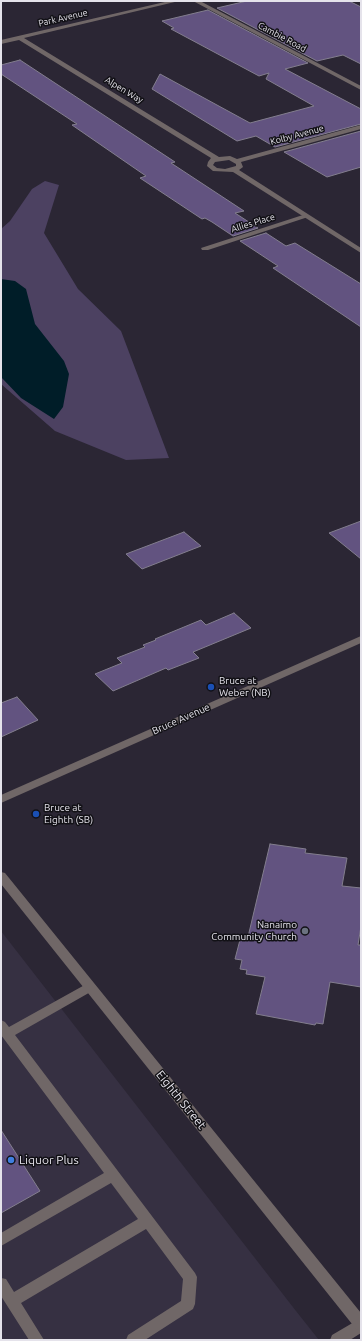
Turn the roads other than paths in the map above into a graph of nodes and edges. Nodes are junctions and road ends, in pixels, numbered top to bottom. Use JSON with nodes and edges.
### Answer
{"nodes":[{"id":1,"x":176,"y":1,"type":"edge"},
{"id":2,"x":196,"y":1,"type":"edge"},
{"id":3,"x":20,"y":38,"type":"junction"},
{"id":4,"x":1,"y":42,"type":"edge"},
{"id":5,"x":361,"y":88,"type":"edge"},
{"id":6,"x":361,"y":127,"type":"edge"},
{"id":7,"x":217,"y":159,"type":"junction"},
{"id":8,"x":237,"y":161,"type":"junction"},
{"id":9,"x":234,"y":170,"type":"junction"},
{"id":10,"x":306,"y":216,"type":"junction"},
{"id":11,"x":205,"y":248,"type":"dead end"},
{"id":12,"x":361,"y":251,"type":"edge"},
{"id":13,"x":361,"y":639,"type":"edge"},
{"id":14,"x":1,"y":798,"type":"edge"},
{"id":15,"x":1,"y":876,"type":"edge"},
{"id":16,"x":90,"y":987,"type":"junction"},
{"id":17,"x":4,"y":1029,"type":"edge"},
{"id":18,"x":113,"y":1175,"type":"junction"},
{"id":19,"x":147,"y":1220,"type":"junction"},
{"id":20,"x":1,"y":1240,"type":"edge"},
{"id":21,"x":1,"y":1284,"type":"edge"},
{"id":22,"x":12,"y":1301,"type":"junction"},
{"id":23,"x":361,"y":1324,"type":"edge"},
{"id":24,"x":37,"y":1340,"type":"edge"},
{"id":25,"x":133,"y":1340,"type":"edge"},
{"id":26,"x":337,"y":1340,"type":"edge"}],
"edges":[{"from":1,"to":3,"type":"street","name":"Park Avenue"},
{"from":2,"to":5,"type":"street","name":"Cambie Road"},
{"from":3,"to":4,"type":"street","name":"Park Avenue"},
{"from":3,"to":7,"type":"street","name":"Alpen Way"},
{"from":6,"to":8,"type":"street","name":"Kolby Avenue"},
{"from":7,"to":8,"type":"street"},
{"from":7,"to":9,"type":"street"},
{"from":8,"to":9,"type":"street"},
{"from":9,"to":10,"type":"street"},
{"from":10,"to":11,"type":"street","name":"Allies Place"},
{"from":10,"to":12,"type":"street"},
{"from":13,"to":14,"type":"street","name":"Bruce Avenue"},
{"from":15,"to":16,"type":"street","name":"Eighth Street"},
{"from":16,"to":17,"type":"street"},
{"from":16,"to":23,"type":"street","name":"Eighth Street"},
{"from":17,"to":18,"type":"street"},
{"from":18,"to":19,"type":"street"},
{"from":18,"to":20,"type":"street"},
{"from":19,"to":22,"type":"street"},
{"from":19,"to":25,"type":"street"},
{"from":21,"to":22,"type":"street"},
{"from":22,"to":24,"type":"street"},
{"from":23,"to":26,"type":"street"}]}
